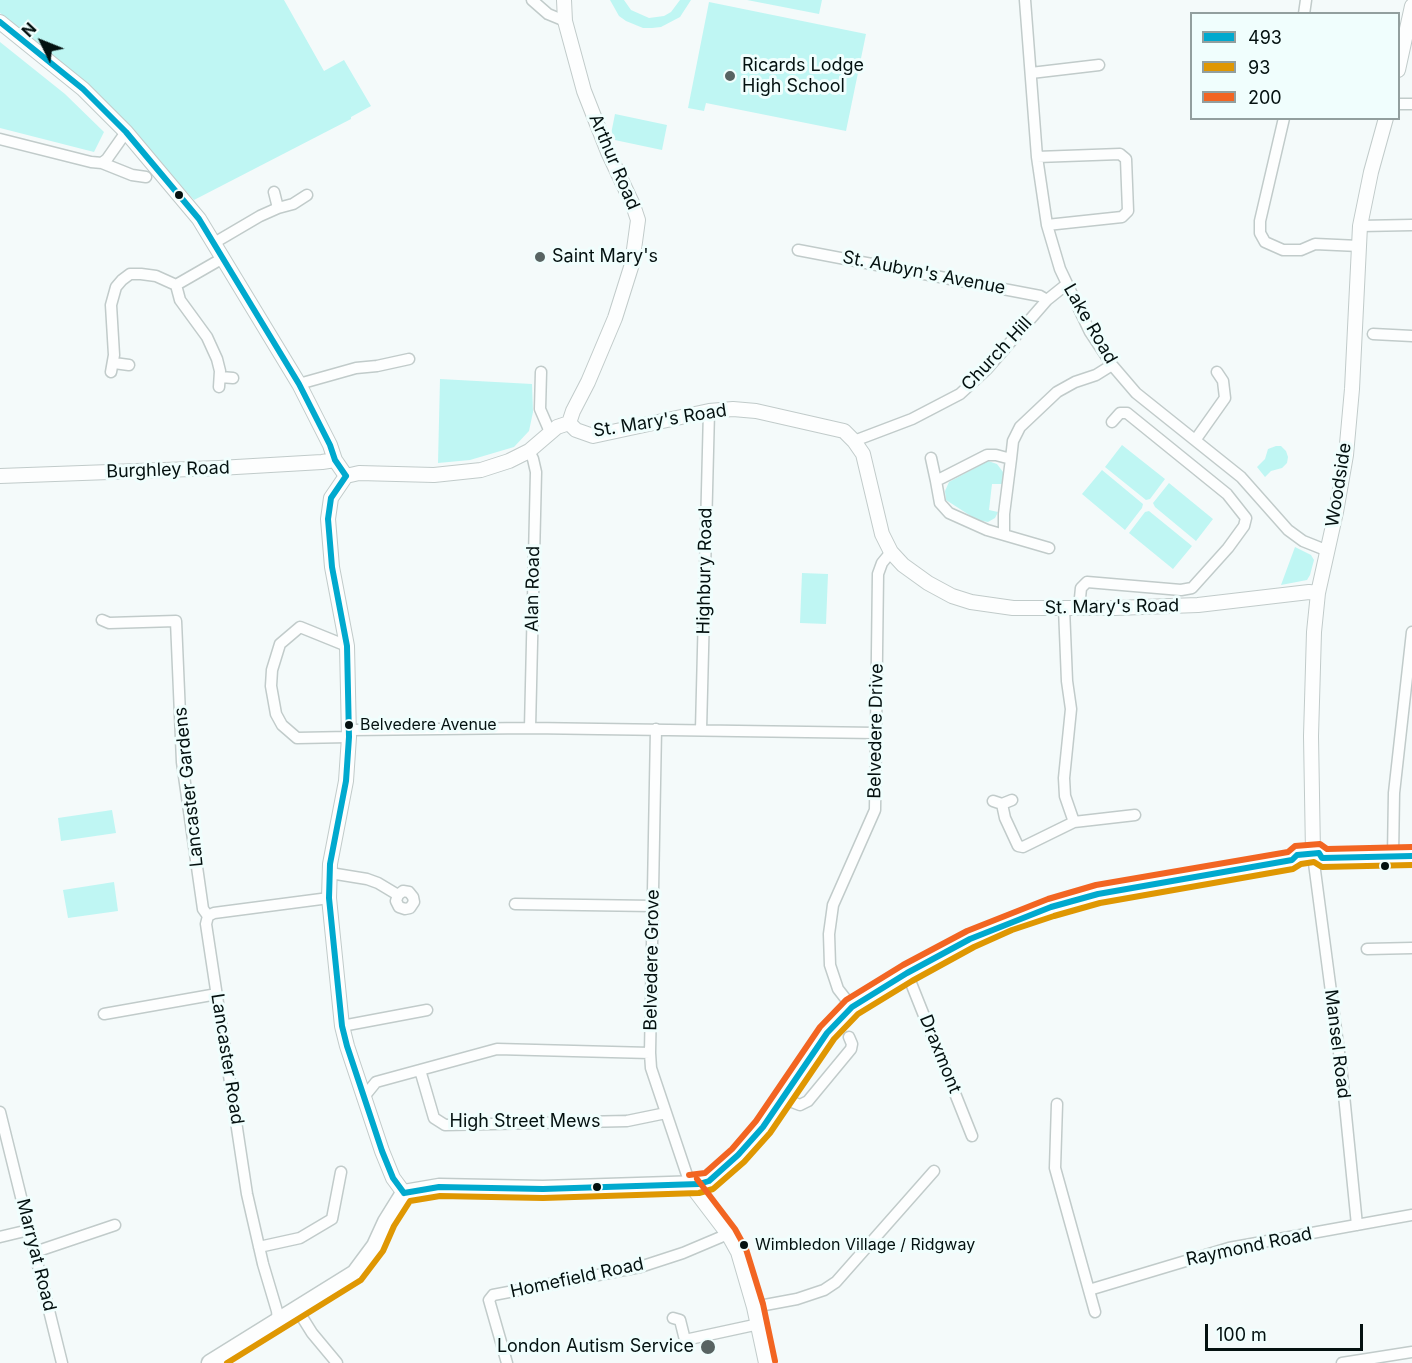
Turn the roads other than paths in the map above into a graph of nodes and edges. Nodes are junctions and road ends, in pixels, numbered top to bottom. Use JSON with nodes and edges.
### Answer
{"nodes":[{"id":1,"x":532,"y":0,"type":"edge"},
{"id":2,"x":564,"y":0,"type":"edge"},
{"id":3,"x":1025,"y":0,"type":"edge"},
{"id":4,"x":1412,"y":6,"type":"edge"},
{"id":5,"x":565,"y":21,"type":"junction"},
{"id":6,"x":0,"y":22,"type":"edge"},
{"id":7,"x":1400,"y":61,"type":"edge"},
{"id":8,"x":1099,"y":65,"type":"dead end"},
{"id":9,"x":1031,"y":73,"type":"junction"},
{"id":10,"x":1284,"y":120,"type":"edge"},
{"id":11,"x":1385,"y":120,"type":"edge"},
{"id":12,"x":126,"y":132,"type":"junction"},
{"id":13,"x":0,"y":139,"type":"edge"},
{"id":14,"x":1037,"y":157,"type":"junction"},
{"id":15,"x":102,"y":163,"type":"junction"},
{"id":16,"x":146,"y":177,"type":"dead end"},
{"id":17,"x":274,"y":192,"type":"dead end"},
{"id":18,"x":307,"y":195,"type":"dead end"},
{"id":19,"x":278,"y":208,"type":"junction"},
{"id":20,"x":1047,"y":225,"type":"junction"},
{"id":21,"x":1412,"y":225,"type":"edge"},
{"id":22,"x":1360,"y":226,"type":"junction"},
{"id":23,"x":214,"y":243,"type":"junction"},
{"id":24,"x":1359,"y":246,"type":"junction"},
{"id":25,"x":798,"y":250,"type":"dead end"},
{"id":26,"x":223,"y":258,"type":"junction"},
{"id":27,"x":1066,"y":284,"type":"junction"},
{"id":28,"x":176,"y":285,"type":"junction"},
{"id":29,"x":1047,"y":300,"type":"junction"},
{"id":30,"x":1373,"y":334,"type":"dead end"},
{"id":31,"x":1412,"y":336,"type":"edge"},
{"id":32,"x":409,"y":359,"type":"dead end"},
{"id":33,"x":129,"y":365,"type":"dead end"},
{"id":34,"x":1112,"y":365,"type":"junction"},
{"id":35,"x":541,"y":372,"type":"dead end"},
{"id":36,"x":1217,"y":372,"type":"dead end"},
{"id":37,"x":234,"y":378,"type":"dead end"},
{"id":38,"x":299,"y":384,"type":"junction"},
{"id":39,"x":709,"y":411,"type":"junction"},
{"id":40,"x":569,"y":423,"type":"junction"},
{"id":41,"x":1112,"y":423,"type":"dead end"},
{"id":42,"x":550,"y":432,"type":"junction"},
{"id":43,"x":1196,"y":439,"type":"junction"},
{"id":44,"x":855,"y":441,"type":"junction"},
{"id":45,"x":529,"y":452,"type":"junction"},
{"id":46,"x":931,"y":458,"type":"dead end"},
{"id":47,"x":1011,"y":459,"type":"junction"},
{"id":48,"x":335,"y":460,"type":"junction"},
{"id":49,"x":0,"y":476,"type":"edge"},
{"id":50,"x":346,"y":476,"type":"junction"},
{"id":51,"x":936,"y":480,"type":"junction"},
{"id":52,"x":1004,"y":533,"type":"junction"},
{"id":53,"x":1049,"y":548,"type":"dead end"},
{"id":54,"x":1328,"y":551,"type":"junction"},
{"id":55,"x":891,"y":552,"type":"junction"},
{"id":56,"x":1318,"y":593,"type":"junction"},
{"id":57,"x":1064,"y":608,"type":"junction"},
{"id":58,"x":1079,"y":608,"type":"junction"},
{"id":59,"x":102,"y":620,"type":"dead end"},
{"id":60,"x":1412,"y":632,"type":"edge"},
{"id":61,"x":346,"y":646,"type":"junction"},
{"id":62,"x":530,"y":728,"type":"junction"},
{"id":63,"x":656,"y":729,"type":"junction"},
{"id":64,"x":701,"y":730,"type":"junction"},
{"id":65,"x":876,"y":733,"type":"junction"},
{"id":66,"x":349,"y":734,"type":"junction"},
{"id":67,"x":1002,"y":802,"type":"dead end"},
{"id":68,"x":1135,"y":815,"type":"dead end"},
{"id":69,"x":1074,"y":822,"type":"junction"},
{"id":70,"x":1393,"y":856,"type":"junction"},
{"id":71,"x":1412,"y":856,"type":"edge"},
{"id":72,"x":1316,"y":858,"type":"junction"},
{"id":73,"x":330,"y":873,"type":"junction"},
{"id":74,"x":398,"y":895,"type":"dead end"},
{"id":75,"x":329,"y":898,"type":"junction"},
{"id":76,"x":515,"y":904,"type":"dead end"},
{"id":77,"x":653,"y":906,"type":"junction"},
{"id":78,"x":208,"y":916,"type":"junction"},
{"id":79,"x":1412,"y":948,"type":"edge"},
{"id":80,"x":1367,"y":949,"type":"dead end"},
{"id":81,"x":907,"y":973,"type":"junction"},
{"id":82,"x":218,"y":994,"type":"junction"},
{"id":83,"x":852,"y":1007,"type":"junction"},
{"id":84,"x":427,"y":1010,"type":"dead end"},
{"id":85,"x":104,"y":1014,"type":"dead end"},
{"id":86,"x":342,"y":1026,"type":"junction"},
{"id":87,"x":849,"y":1038,"type":"dead end"},
{"id":88,"x":650,"y":1053,"type":"junction"},
{"id":89,"x":420,"y":1070,"type":"junction"},
{"id":90,"x":363,"y":1098,"type":"junction"},
{"id":91,"x":782,"y":1098,"type":"junction"},
{"id":92,"x":1057,"y":1104,"type":"dead end"},
{"id":93,"x":0,"y":1112,"type":"edge"},
{"id":94,"x":666,"y":1113,"type":"junction"},
{"id":95,"x":972,"y":1136,"type":"dead end"},
{"id":96,"x":933,"y":1171,"type":"dead end"},
{"id":97,"x":341,"y":1172,"type":"dead end"},
{"id":98,"x":690,"y":1184,"type":"junction"},
{"id":99,"x":404,"y":1193,"type":"junction"},
{"id":100,"x":1412,"y":1215,"type":"edge"},
{"id":101,"x":1357,"y":1224,"type":"junction"},
{"id":102,"x":115,"y":1225,"type":"dead end"},
{"id":103,"x":29,"y":1230,"type":"junction"},
{"id":104,"x":728,"y":1234,"type":"junction"},
{"id":105,"x":0,"y":1237,"type":"edge"},
{"id":106,"x":259,"y":1247,"type":"junction"},
{"id":107,"x":35,"y":1252,"type":"junction"},
{"id":108,"x":1089,"y":1290,"type":"junction"},
{"id":109,"x":754,"y":1307,"type":"junction"},
{"id":110,"x":297,"y":1309,"type":"junction"},
{"id":111,"x":1095,"y":1312,"type":"dead end"},
{"id":112,"x":673,"y":1318,"type":"dead end"},
{"id":113,"x":278,"y":1321,"type":"junction"},
{"id":114,"x":759,"y":1324,"type":"junction"},
{"id":115,"x":1412,"y":1352,"type":"edge"},
{"id":116,"x":62,"y":1363,"type":"edge"},
{"id":117,"x":210,"y":1363,"type":"edge"},
{"id":118,"x":337,"y":1363,"type":"edge"},
{"id":119,"x":507,"y":1363,"type":"edge"},
{"id":120,"x":766,"y":1363,"type":"edge"},
{"id":121,"x":1342,"y":1363,"type":"edge"}],
"edges":[{"from":1,"to":5,"type":"street"},
{"from":2,"to":5,"type":"street","name":"Arthur Road"},
{"from":3,"to":9,"type":"street","name":"Lake Road"},
{"from":4,"to":7,"type":"street"},
{"from":5,"to":40,"type":"street","name":"Arthur Road"},
{"from":6,"to":12,"type":"street"},
{"from":8,"to":9,"type":"street"},
{"from":9,"to":14,"type":"street","name":"Lake Road"},
{"from":10,"to":24,"type":"street"},
{"from":11,"to":22,"type":"street","name":"Woodside"},
{"from":12,"to":15,"type":"street"},
{"from":12,"to":23,"type":"street"},
{"from":13,"to":15,"type":"street"},
{"from":14,"to":20,"type":"street","name":"Lake Road"},
{"from":14,"to":20,"type":"street"},
{"from":15,"to":16,"type":"street"},
{"from":17,"to":19,"type":"street"},
{"from":18,"to":19,"type":"street"},
{"from":19,"to":23,"type":"street"},
{"from":20,"to":27,"type":"street","name":"Lake Road"},
{"from":21,"to":22,"type":"street"},
{"from":22,"to":24,"type":"street","name":"Woodside"},
{"from":23,"to":26,"type":"street"},
{"from":24,"to":54,"type":"street","name":"Woodside"},
{"from":25,"to":29,"type":"street","name":"St. Aubyn's Avenue"},
{"from":26,"to":28,"type":"street"},
{"from":26,"to":38,"type":"street"},
{"from":27,"to":29,"type":"street","name":"Church Hill"},
{"from":27,"to":34,"type":"street","name":"Lake Road"},
{"from":28,"to":33,"type":"street"},
{"from":28,"to":37,"type":"street"},
{"from":29,"to":44,"type":"street","name":"Church Hill"},
{"from":30,"to":31,"type":"street"},
{"from":32,"to":38,"type":"street"},
{"from":34,"to":43,"type":"street","name":"Lake Road"},
{"from":34,"to":47,"type":"street"},
{"from":35,"to":42,"type":"street"},
{"from":36,"to":43,"type":"street"},
{"from":38,"to":48,"type":"street"},
{"from":39,"to":40,"type":"street","name":"St. Mary's Road"},
{"from":39,"to":44,"type":"street","name":"St. Mary's Road"},
{"from":39,"to":64,"type":"street","name":"Highbury Road"},
{"from":40,"to":42,"type":"street","name":"St. Mary's Road"},
{"from":41,"to":58,"type":"street"},
{"from":42,"to":45,"type":"street","name":"St. Mary's Road"},
{"from":43,"to":54,"type":"street","name":"Lake Road"},
{"from":44,"to":55,"type":"street","name":"St. Mary's Road"},
{"from":45,"to":50,"type":"street","name":"St. Mary's Road"},
{"from":45,"to":62,"type":"street","name":"Alan Road"},
{"from":46,"to":51,"type":"street"},
{"from":47,"to":51,"type":"street"},
{"from":47,"to":52,"type":"street"},
{"from":48,"to":49,"type":"street","name":"Burghley Road"},
{"from":48,"to":50,"type":"street"},
{"from":50,"to":61,"type":"street"},
{"from":51,"to":52,"type":"street"},
{"from":52,"to":53,"type":"street"},
{"from":54,"to":56,"type":"street","name":"Woodside"},
{"from":55,"to":57,"type":"street","name":"St. Mary's Road"},
{"from":55,"to":65,"type":"street","name":"Belvedere Drive"},
{"from":56,"to":58,"type":"street","name":"St. Mary's Road"},
{"from":56,"to":72,"type":"street","name":"Woodside"},
{"from":57,"to":58,"type":"street","name":"St. Mary's Road"},
{"from":57,"to":69,"type":"street"},
{"from":59,"to":78,"type":"street","name":"Lancaster Gardens"},
{"from":60,"to":70,"type":"street"},
{"from":61,"to":66,"type":"street"},
{"from":61,"to":66,"type":"street"},
{"from":62,"to":63,"type":"street"},
{"from":62,"to":66,"type":"street"},
{"from":63,"to":64,"type":"street"},
{"from":63,"to":77,"type":"street","name":"Belvedere Grove"},
{"from":64,"to":65,"type":"street"},
{"from":65,"to":83,"type":"street","name":"Belvedere Drive"},
{"from":66,"to":73,"type":"street"},
{"from":67,"to":69,"type":"street"},
{"from":68,"to":69,"type":"street"},
{"from":70,"to":71,"type":"main road"},
{"from":70,"to":72,"type":"main road"},
{"from":72,"to":81,"type":"main road"},
{"from":72,"to":101,"type":"street","name":"Mansel Road"},
{"from":73,"to":74,"type":"street"},
{"from":73,"to":75,"type":"street"},
{"from":75,"to":78,"type":"street"},
{"from":75,"to":86,"type":"street"},
{"from":76,"to":77,"type":"street"},
{"from":77,"to":88,"type":"street","name":"Belvedere Grove"},
{"from":78,"to":82,"type":"street","name":"Lancaster Road"},
{"from":79,"to":80,"type":"street"},
{"from":81,"to":83,"type":"main road"},
{"from":81,"to":95,"type":"street","name":"Draxmont"},
{"from":82,"to":85,"type":"street"},
{"from":82,"to":106,"type":"street","name":"Lancaster Road"},
{"from":83,"to":91,"type":"main road"},
{"from":84,"to":86,"type":"street"},
{"from":86,"to":90,"type":"street"},
{"from":87,"to":91,"type":"street"},
{"from":88,"to":89,"type":"street"},
{"from":88,"to":94,"type":"street","name":"Belvedere Grove"},
{"from":89,"to":90,"type":"street"},
{"from":89,"to":94,"type":"street","name":"High Street Mews"},
{"from":90,"to":99,"type":"street"},
{"from":91,"to":98,"type":"main road"},
{"from":92,"to":108,"type":"street"},
{"from":93,"to":103,"type":"street","name":"Marryat Road"},
{"from":94,"to":98,"type":"street","name":"Belvedere Grove"},
{"from":96,"to":109,"type":"street"},
{"from":97,"to":106,"type":"street"},
{"from":98,"to":99,"type":"main road"},
{"from":98,"to":104,"type":"street"},
{"from":99,"to":110,"type":"main road"},
{"from":100,"to":101,"type":"street","name":"Raymond Road"},
{"from":101,"to":108,"type":"street","name":"Raymond Road"},
{"from":102,"to":107,"type":"street"},
{"from":103,"to":105,"type":"street"},
{"from":103,"to":107,"type":"street","name":"Marryat Road"},
{"from":104,"to":109,"type":"street"},
{"from":104,"to":119,"type":"street","name":"Homefield Road"},
{"from":106,"to":113,"type":"street","name":"Lancaster Road"},
{"from":107,"to":116,"type":"street","name":"Marryat Road"},
{"from":108,"to":111,"type":"street"},
{"from":109,"to":114,"type":"street"},
{"from":110,"to":113,"type":"main road"},
{"from":110,"to":118,"type":"street"},
{"from":112,"to":114,"type":"street"},
{"from":113,"to":117,"type":"main road"},
{"from":114,"to":120,"type":"street"},
{"from":115,"to":121,"type":"street"}]}
